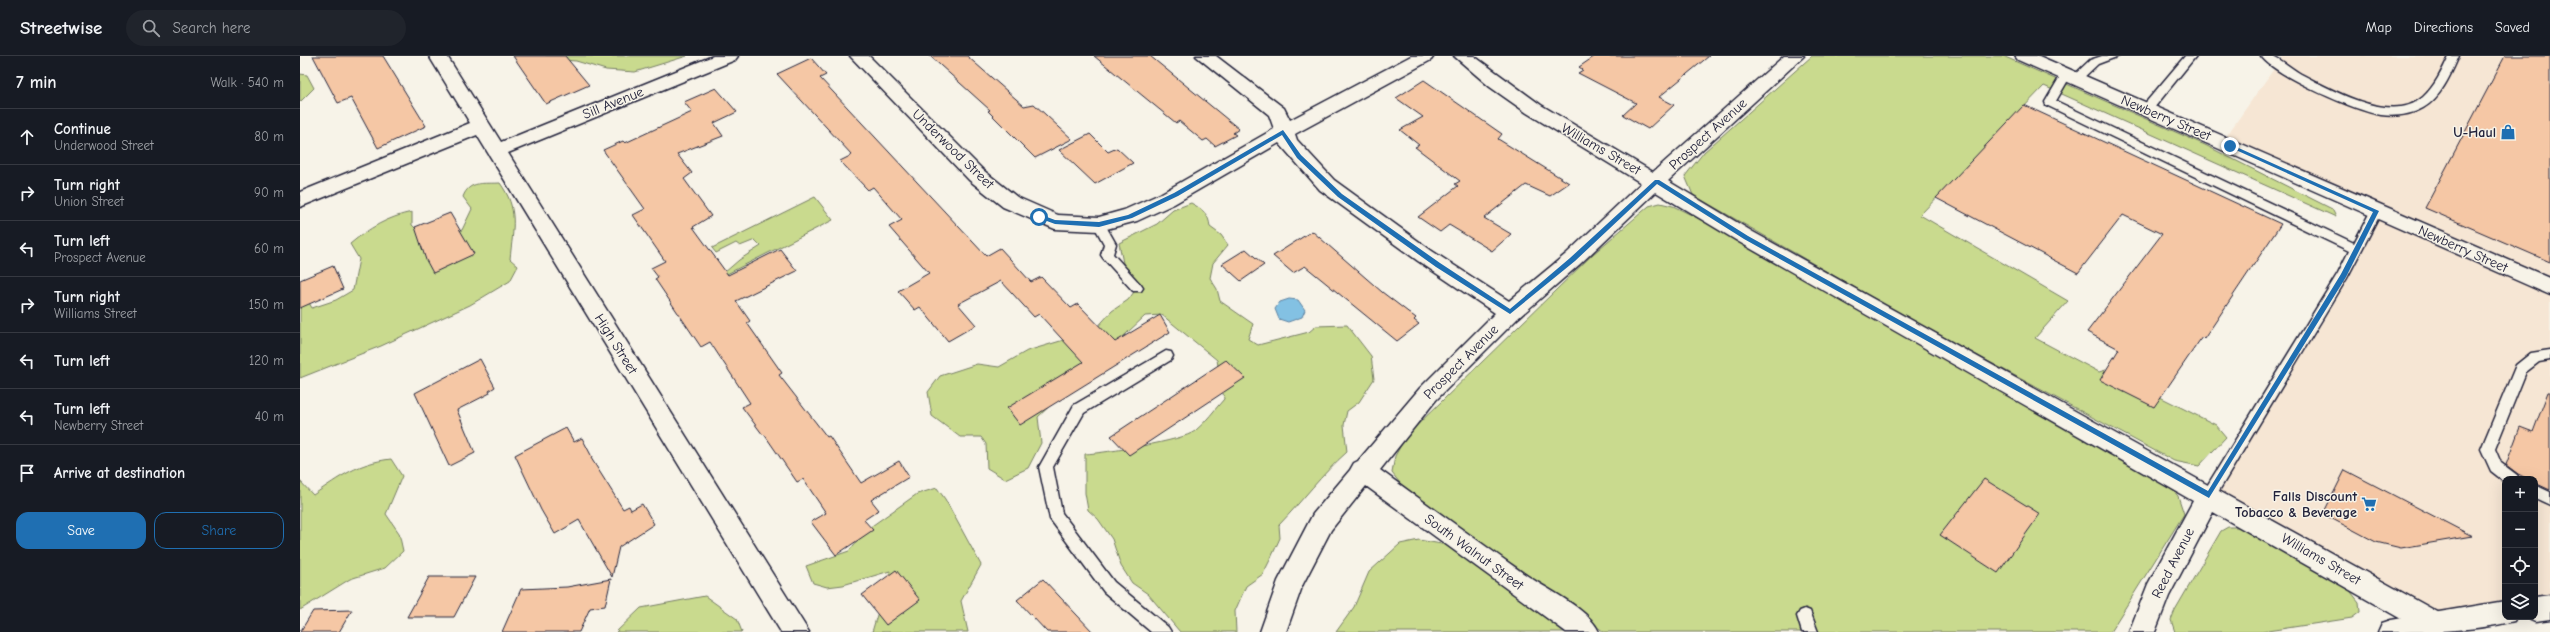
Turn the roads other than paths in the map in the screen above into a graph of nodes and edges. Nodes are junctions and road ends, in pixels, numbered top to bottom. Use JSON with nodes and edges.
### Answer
{"nodes":[{"id":1,"x":438,"y":56,"type":"edge"},
{"id":2,"x":728,"y":56,"type":"edge"},
{"id":3,"x":859,"y":56,"type":"edge"},
{"id":4,"x":1205,"y":56,"type":"edge"},
{"id":5,"x":1425,"y":56,"type":"edge"},
{"id":6,"x":1463,"y":56,"type":"edge"},
{"id":7,"x":1795,"y":56,"type":"edge"},
{"id":8,"x":2024,"y":56,"type":"edge"},
{"id":9,"x":2114,"y":56,"type":"edge"},
{"id":10,"x":2191,"y":56,"type":"edge"},
{"id":11,"x":2266,"y":56,"type":"edge"},
{"id":12,"x":2454,"y":56,"type":"edge"},
{"id":13,"x":2071,"y":77,"type":"junction"},
{"id":14,"x":2146,"y":110,"type":"junction"},
{"id":15,"x":481,"y":126,"type":"junction"},
{"id":16,"x":1283,"y":132,"type":"junction"},
{"id":17,"x":498,"y":150,"type":"junction"},
{"id":18,"x":1657,"y":182,"type":"junction"},
{"id":19,"x":300,"y":200,"type":"edge"},
{"id":20,"x":2376,"y":211,"type":"junction"},
{"id":21,"x":1099,"y":224,"type":"junction"},
{"id":22,"x":2356,"y":249,"type":"junction"},
{"id":23,"x":2550,"y":287,"type":"edge"},
{"id":24,"x":1137,"y":288,"type":"dead end"},
{"id":25,"x":1510,"y":312,"type":"junction"},
{"id":26,"x":2550,"y":355,"type":"edge"},
{"id":27,"x":1166,"y":356,"type":"dead end"},
{"id":28,"x":1362,"y":470,"type":"junction"},
{"id":29,"x":2508,"y":476,"type":"edge"},
{"id":30,"x":2538,"y":493,"type":"edge"},
{"id":31,"x":2209,"y":495,"type":"junction"},
{"id":32,"x":2550,"y":499,"type":"edge"},
{"id":33,"x":2550,"y":607,"type":"edge"},
{"id":34,"x":2538,"y":609,"type":"edge"},
{"id":35,"x":2502,"y":613,"type":"edge"},
{"id":36,"x":1804,"y":616,"type":"dead end"},
{"id":37,"x":2434,"y":624,"type":"junction"},
{"id":38,"x":796,"y":632,"type":"edge"},
{"id":39,"x":1163,"y":632,"type":"edge"},
{"id":40,"x":1273,"y":632,"type":"edge"},
{"id":41,"x":1586,"y":632,"type":"edge"},
{"id":42,"x":1810,"y":632,"type":"edge"},
{"id":43,"x":2142,"y":632,"type":"edge"},
{"id":44,"x":2391,"y":632,"type":"edge"}],
"edges":[{"from":1,"to":15,"type":"street","name":"High Street"},
{"from":2,"to":17,"type":"street","name":"Sill Avenue"},
{"from":3,"to":21,"type":"street","name":"Underwood Street"},
{"from":4,"to":16,"type":"street"},
{"from":5,"to":16,"type":"street","name":"Underwood Street"},
{"from":6,"to":18,"type":"street","name":"Williams Street"},
{"from":7,"to":18,"type":"street","name":"Prospect Avenue"},
{"from":8,"to":13,"type":"street","name":"Newberry Street"},
{"from":9,"to":13,"type":"lane"},
{"from":10,"to":14,"type":"lane"},
{"from":11,"to":12,"type":"lane"},
{"from":13,"to":14,"type":"street","name":"Newberry Street"},
{"from":13,"to":22,"type":"lane"},
{"from":14,"to":20,"type":"street","name":"Newberry Street"},
{"from":15,"to":17,"type":"street","name":"High Street"},
{"from":15,"to":19,"type":"street"},
{"from":16,"to":21,"type":"street","name":"Underwood Street"},
{"from":16,"to":25,"type":"street"},
{"from":17,"to":38,"type":"street","name":"High Street"},
{"from":18,"to":25,"type":"street","name":"Prospect Avenue"},
{"from":18,"to":31,"type":"street","name":"Williams Street"},
{"from":20,"to":22,"type":"lane"},
{"from":20,"to":23,"type":"street","name":"Newberry Street"},
{"from":21,"to":24,"type":"lane"},
{"from":22,"to":31,"type":"lane"},
{"from":25,"to":28,"type":"street","name":"Prospect Avenue"},
{"from":26,"to":29,"type":"lane"},
{"from":27,"to":39,"type":"lane"},
{"from":28,"to":40,"type":"street","name":"Prospect Avenue"},
{"from":28,"to":41,"type":"street","name":"South Walnut Street"},
{"from":30,"to":32,"type":"lane"},
{"from":31,"to":37,"type":"street","name":"Williams Street"},
{"from":31,"to":43,"type":"street","name":"Reed Avenue"},
{"from":33,"to":34,"type":"street"},
{"from":35,"to":37,"type":"street"},
{"from":36,"to":42,"type":"lane"},
{"from":37,"to":44,"type":"street"}]}
